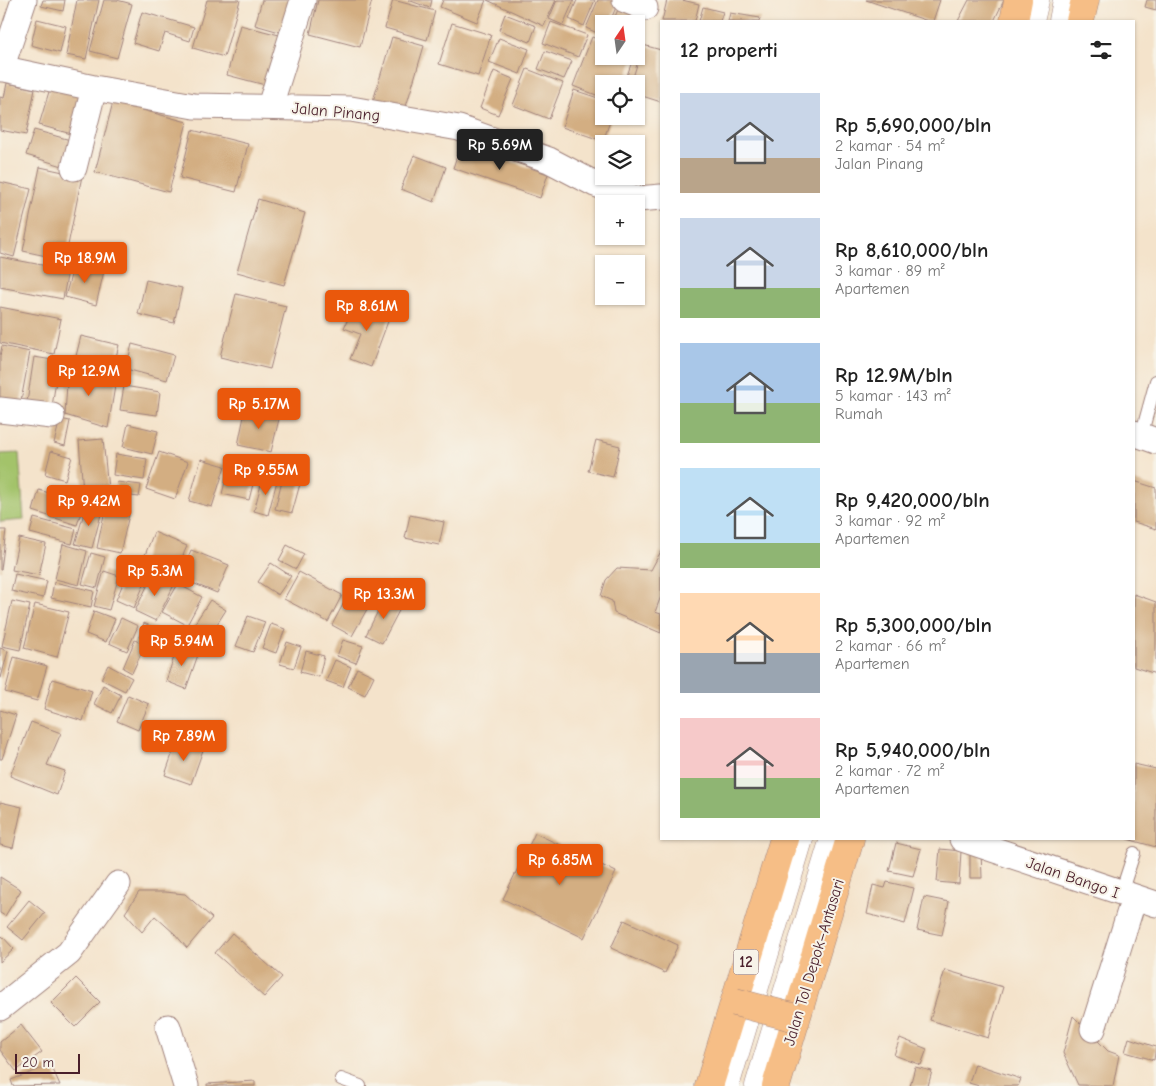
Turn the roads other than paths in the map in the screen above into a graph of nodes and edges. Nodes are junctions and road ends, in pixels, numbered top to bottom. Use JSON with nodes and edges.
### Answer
{"nodes":[{"id":1,"x":24,"y":0,"type":"edge"},
{"id":2,"x":303,"y":0,"type":"edge"},
{"id":3,"x":1018,"y":0,"type":"edge"},
{"id":4,"x":1035,"y":0,"type":"edge"},
{"id":5,"x":1067,"y":0,"type":"edge"},
{"id":6,"x":1085,"y":0,"type":"edge"},
{"id":7,"x":1014,"y":20,"type":"edge"},
{"id":8,"x":1030,"y":20,"type":"edge"},
{"id":9,"x":1063,"y":20,"type":"edge"},
{"id":10,"x":1080,"y":20,"type":"edge"},
{"id":11,"x":1,"y":69,"type":"edge"},
{"id":12,"x":94,"y":88,"type":"junction"},
{"id":13,"x":270,"y":106,"type":"junction"},
{"id":14,"x":74,"y":168,"type":"dead end"},
{"id":15,"x":660,"y":197,"type":"edge"},
{"id":16,"x":1156,"y":382,"type":"edge"},
{"id":17,"x":0,"y":410,"type":"edge"},
{"id":18,"x":52,"y":416,"type":"dead end"},
{"id":19,"x":1144,"y":437,"type":"edge"},
{"id":20,"x":784,"y":840,"type":"edge"},
{"id":21,"x":799,"y":840,"type":"edge"},
{"id":22,"x":834,"y":840,"type":"edge"},
{"id":23,"x":850,"y":840,"type":"edge"},
{"id":24,"x":965,"y":840,"type":"edge"},
{"id":25,"x":1134,"y":853,"type":"dead end"},
{"id":26,"x":118,"y":884,"type":"dead end"},
{"id":27,"x":1137,"y":899,"type":"edge"},
{"id":28,"x":0,"y":1008,"type":"edge"},
{"id":29,"x":740,"y":1013,"type":"junction"},
{"id":30,"x":786,"y":1025,"type":"junction"},
{"id":31,"x":168,"y":1028,"type":"dead end"},
{"id":32,"x":1093,"y":1029,"type":"dead end"},
{"id":33,"x":341,"y":1079,"type":"dead end"},
{"id":34,"x":186,"y":1086,"type":"edge"},
{"id":35,"x":360,"y":1086,"type":"edge"},
{"id":36,"x":709,"y":1086,"type":"edge"},
{"id":37,"x":726,"y":1086,"type":"edge"},
{"id":38,"x":759,"y":1086,"type":"edge"},
{"id":39,"x":776,"y":1086,"type":"edge"}],
"edges":[{"from":1,"to":11,"type":"street"},
{"from":2,"to":13,"type":"street"},
{"from":3,"to":7,"type":"highway"},
{"from":4,"to":8,"type":"street"},
{"from":5,"to":9,"type":"street"},
{"from":6,"to":10,"type":"highway"},
{"from":11,"to":12,"type":"street","name":"Jalan Pinang"},
{"from":12,"to":13,"type":"street","name":"Jalan Pinang"},
{"from":12,"to":14,"type":"street"},
{"from":13,"to":15,"type":"street","name":"Jalan Pinang"},
{"from":16,"to":19,"type":"lane"},
{"from":17,"to":18,"type":"street"},
{"from":20,"to":29,"type":"highway","number":"12"},
{"from":21,"to":29,"type":"street"},
{"from":22,"to":30,"type":"street"},
{"from":23,"to":30,"type":"highway","name":"Jalan Tol Depok–Antasari"},
{"from":24,"to":27,"type":"street","name":"Jalan Bango I"},
{"from":25,"to":27,"type":"lane"},
{"from":26,"to":28,"type":"street"},
{"from":27,"to":32,"type":"street"},
{"from":29,"to":30,"type":"highway","bridge":true},
{"from":29,"to":36,"type":"highway","number":"12"},
{"from":29,"to":37,"type":"street"},
{"from":30,"to":38,"type":"street"},
{"from":30,"to":39,"type":"highway","name":"Jalan Tol Depok–Antasari"},
{"from":31,"to":34,"type":"street"},
{"from":33,"to":35,"type":"lane"}]}
